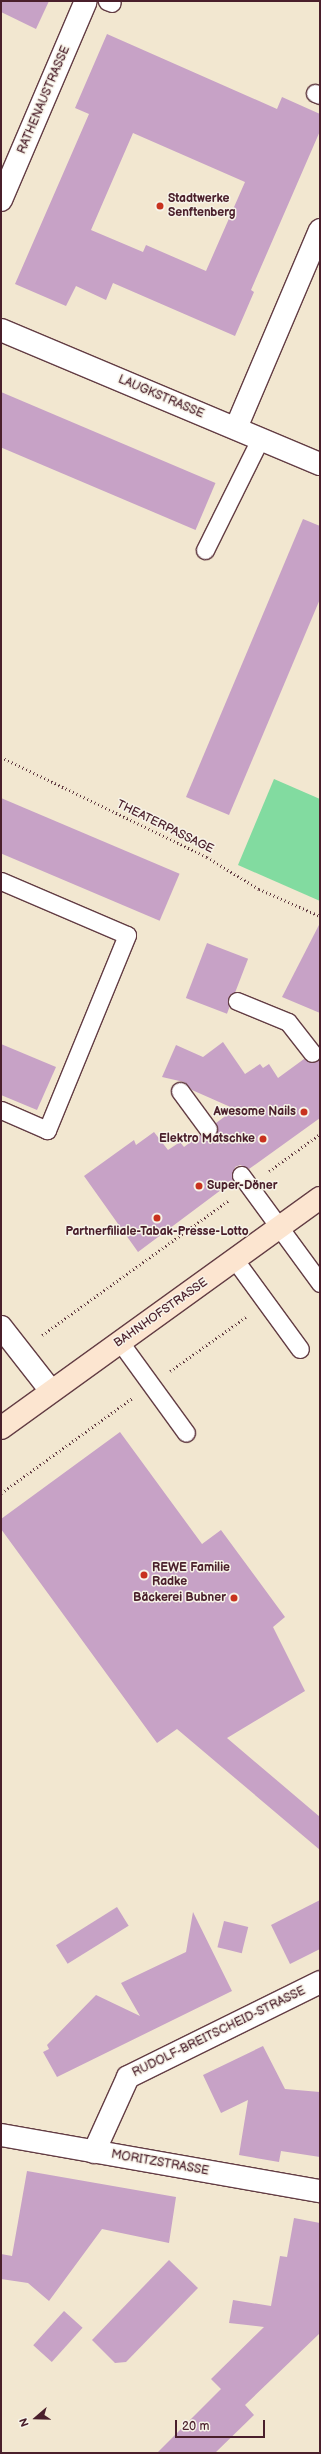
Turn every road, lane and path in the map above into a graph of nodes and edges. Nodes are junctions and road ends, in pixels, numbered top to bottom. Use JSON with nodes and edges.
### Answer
{"nodes":[{"id":1,"x":86,"y":1,"type":"edge"},
{"id":2,"x":1,"y":200,"type":"edge"},
{"id":3,"x":320,"y":230,"type":"edge"},
{"id":4,"x":1,"y":330,"type":"edge"},
{"id":5,"x":236,"y":428,"type":"junction"},
{"id":6,"x":260,"y":439,"type":"junction"},
{"id":7,"x":320,"y":464,"type":"edge"},
{"id":8,"x":205,"y":550,"type":"dead end"},
{"id":9,"x":1,"y":757,"type":"edge"},
{"id":10,"x":1,"y":881,"type":"edge"},
{"id":11,"x":320,"y":916,"type":"edge"},
{"id":12,"x":238,"y":1001,"type":"dead end"},
{"id":13,"x":312,"y":1053,"type":"dead end"},
{"id":14,"x":180,"y":1091,"type":"dead end"},
{"id":15,"x":1,"y":1110,"type":"edge"},
{"id":16,"x":208,"y":1129,"type":"dead end"},
{"id":17,"x":320,"y":1134,"type":"edge"},
{"id":18,"x":245,"y":1180,"type":"junction"},
{"id":19,"x":320,"y":1198,"type":"edge"},
{"id":20,"x":280,"y":1228,"type":"junction"},
{"id":21,"x":235,"y":1260,"type":"junction"},
{"id":22,"x":320,"y":1283,"type":"edge"},
{"id":23,"x":1,"y":1327,"type":"edge"},
{"id":24,"x":120,"y":1342,"type":"junction"},
{"id":25,"x":21,"y":1350,"type":"junction"},
{"id":26,"x":300,"y":1350,"type":"dead end"},
{"id":27,"x":51,"y":1391,"type":"junction"},
{"id":28,"x":1,"y":1428,"type":"edge"},
{"id":29,"x":186,"y":1433,"type":"dead end"},
{"id":30,"x":320,"y":1982,"type":"edge"},
{"id":31,"x":1,"y":2135,"type":"edge"},
{"id":32,"x":94,"y":2152,"type":"junction"},
{"id":33,"x":320,"y":2191,"type":"edge"}],
"edges":[{"from":1,"to":2,"type":"street","name":"RATHENAUSTRASSE"},
{"from":3,"to":5,"type":"street"},
{"from":4,"to":5,"type":"street","name":"LAUGKSTRASSE"},
{"from":5,"to":6,"type":"street","name":"LAUGKSTRASSE"},
{"from":6,"to":7,"type":"street","name":"LAUGKSTRASSE"},
{"from":6,"to":8,"type":"lane"},
{"from":9,"to":11,"type":"path","name":"THEATERPASSAGE"},
{"from":10,"to":15,"type":"lane"},
{"from":12,"to":13,"type":"lane"},
{"from":14,"to":16,"type":"lane"},
{"from":17,"to":18,"type":"path"},
{"from":18,"to":20,"type":"lane"},
{"from":18,"to":25,"type":"path"},
{"from":19,"to":20,"type":"main road","name":"BAHNHOFSTRASSE"},
{"from":20,"to":21,"type":"main road","name":"BAHNHOFSTRASSE"},
{"from":20,"to":22,"type":"lane"},
{"from":21,"to":24,"type":"main road","name":"BAHNHOFSTRASSE"},
{"from":21,"to":26,"type":"lane"},
{"from":23,"to":25,"type":"street"},
{"from":24,"to":27,"type":"main road","name":"BAHNHOFSTRASSE"},
{"from":24,"to":29,"type":"lane"},
{"from":25,"to":27,"type":"street"},
{"from":27,"to":28,"type":"main road","name":"BAHNHOFSTRASSE"},
{"from":30,"to":32,"type":"street","name":"RUDOLF-BREITSCHEID-STRASSE"},
{"from":31,"to":32,"type":"street","name":"MORITZSTRASSE"},
{"from":32,"to":33,"type":"street","name":"MORITZSTRASSE"}]}
